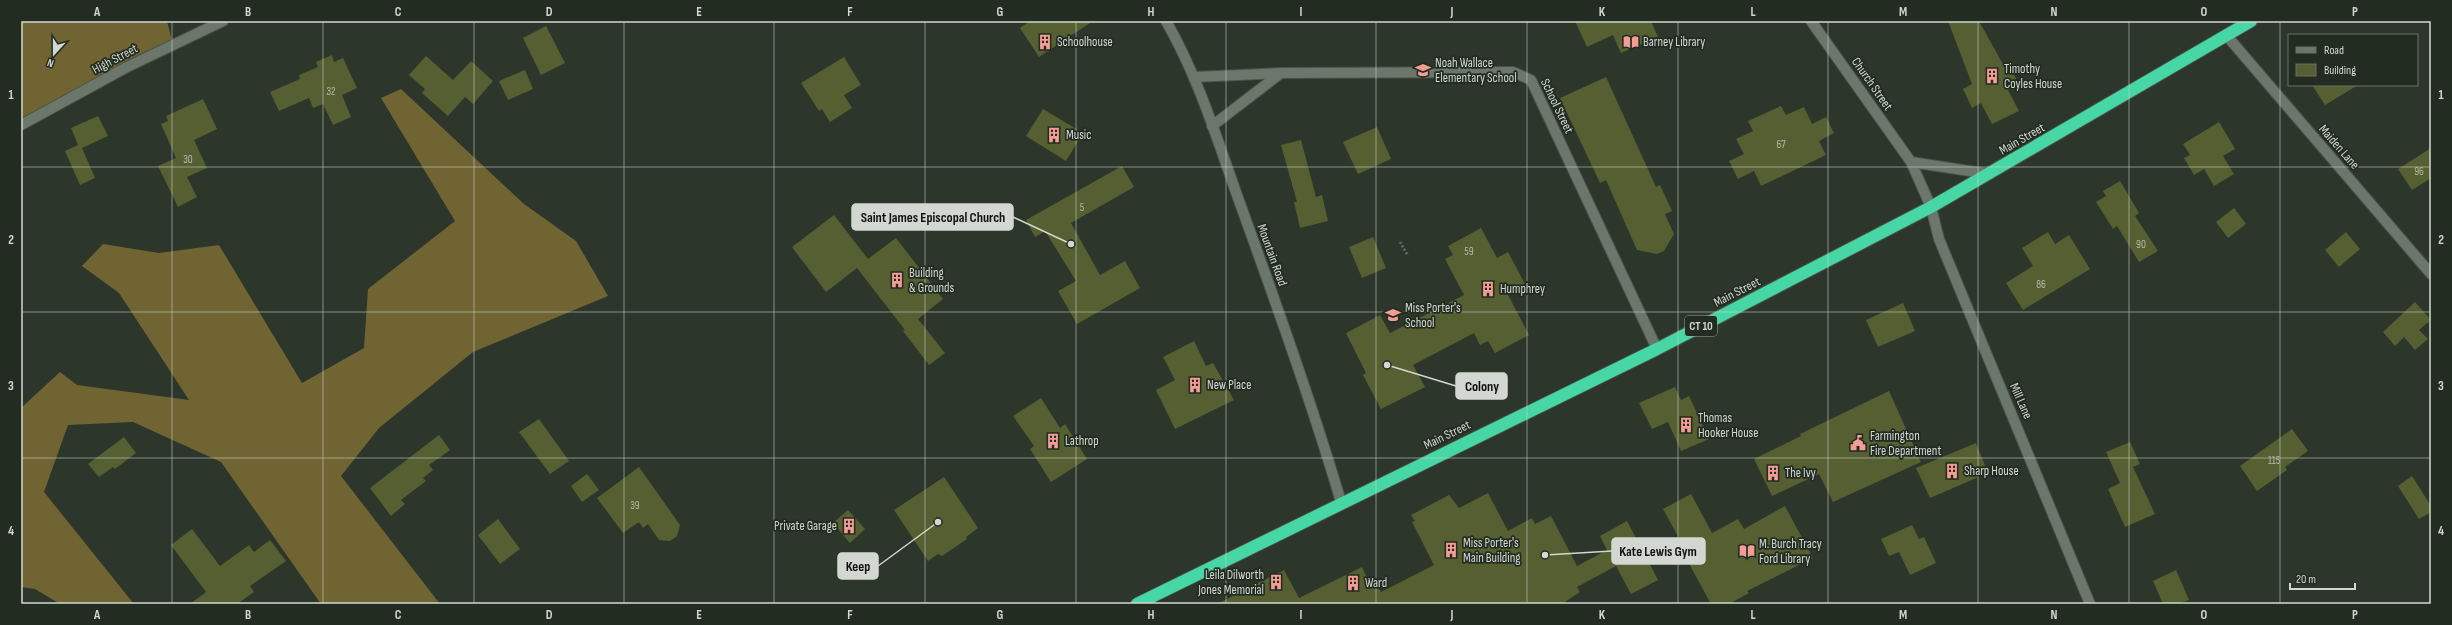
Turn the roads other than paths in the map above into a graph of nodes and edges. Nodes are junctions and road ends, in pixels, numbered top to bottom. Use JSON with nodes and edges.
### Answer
{"nodes":[{"id":1,"x":223,"y":21,"type":"edge"},
{"id":2,"x":1166,"y":21,"type":"edge"},
{"id":3,"x":1811,"y":21,"type":"edge"},
{"id":4,"x":2249,"y":22,"type":"edge"},
{"id":5,"x":2227,"y":36,"type":"junction"},
{"id":6,"x":1281,"y":73,"type":"junction"},
{"id":7,"x":1194,"y":77,"type":"junction"},
{"id":8,"x":21,"y":125,"type":"edge"},
{"id":9,"x":1212,"y":126,"type":"junction"},
{"id":10,"x":1911,"y":162,"type":"junction"},
{"id":11,"x":1989,"y":174,"type":"junction"},
{"id":12,"x":1931,"y":207,"type":"junction"},
{"id":13,"x":2431,"y":274,"type":"edge"},
{"id":14,"x":1657,"y":349,"type":"junction"},
{"id":15,"x":1340,"y":502,"type":"junction"},
{"id":16,"x":1137,"y":604,"type":"edge"},
{"id":17,"x":2090,"y":604,"type":"edge"}],
"edges":[{"from":1,"to":8,"type":"street","name":"High Street"},
{"from":2,"to":7,"type":"street","name":"Mountain Road"},
{"from":3,"to":10,"type":"street","name":"Church Street"},
{"from":4,"to":5,"type":"highway","name":"Main Street","number":"CT 10"},
{"from":5,"to":11,"type":"highway","name":"Main Street","number":"CT 10"},
{"from":5,"to":13,"type":"street","name":"Maiden Lane"},
{"from":6,"to":7,"type":"street","name":"School Street"},
{"from":6,"to":9,"type":"street"},
{"from":6,"to":14,"type":"street","name":"School Street"},
{"from":7,"to":9,"type":"street","name":"Mountain Road"},
{"from":9,"to":15,"type":"street","name":"Mountain Road"},
{"from":10,"to":11,"type":"street"},
{"from":10,"to":12,"type":"street","name":"Church Street"},
{"from":11,"to":12,"type":"highway","name":"Main Street","number":"CT 10"},
{"from":12,"to":14,"type":"highway","name":"Main Street","number":"CT 10"},
{"from":12,"to":17,"type":"street","name":"Mill Lane"},
{"from":14,"to":15,"type":"highway","name":"Main Street","number":"CT 10"},
{"from":15,"to":16,"type":"highway","name":"Main Street","number":"CT 10"}]}
